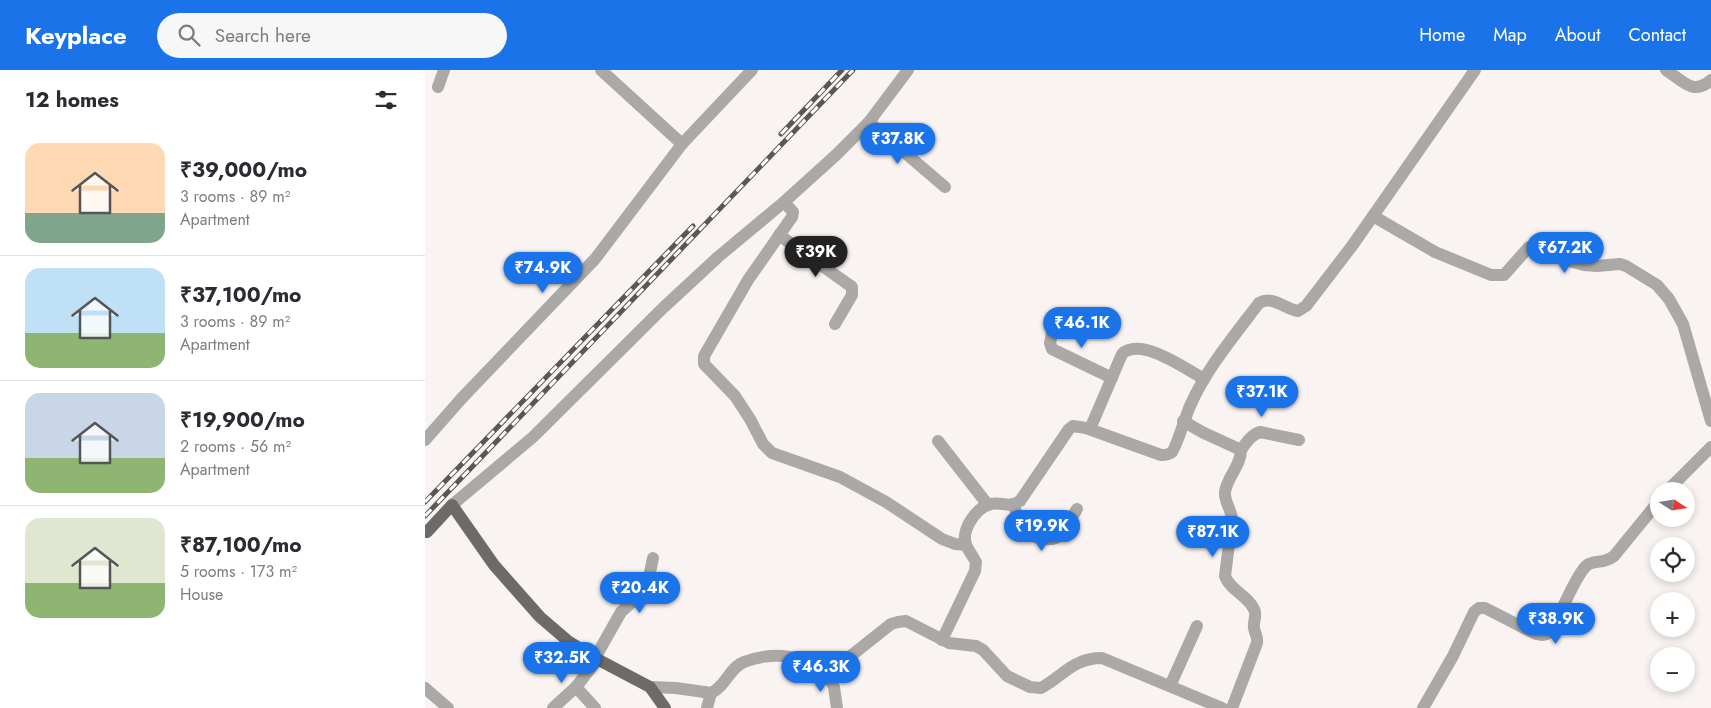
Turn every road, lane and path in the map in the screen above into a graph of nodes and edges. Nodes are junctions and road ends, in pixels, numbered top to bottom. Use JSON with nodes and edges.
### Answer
{"nodes":[{"id":1,"x":444,"y":70,"type":"edge"},
{"id":2,"x":601,"y":70,"type":"edge"},
{"id":3,"x":752,"y":70,"type":"edge"},
{"id":4,"x":908,"y":70,"type":"edge"},
{"id":5,"x":1475,"y":70,"type":"edge"},
{"id":6,"x":1666,"y":70,"type":"edge"},
{"id":7,"x":1711,"y":80,"type":"edge"},
{"id":8,"x":438,"y":87,"type":"dead end"},
{"id":9,"x":869,"y":122,"type":"junction"},
{"id":10,"x":677,"y":150,"type":"junction"},
{"id":11,"x":945,"y":187,"type":"dead end"},
{"id":12,"x":784,"y":202,"type":"junction"},
{"id":13,"x":1373,"y":216,"type":"junction"},
{"id":14,"x":779,"y":235,"type":"junction"},
{"id":15,"x":1055,"y":318,"type":"dead end"},
{"id":16,"x":835,"y":324,"type":"dead end"},
{"id":17,"x":1112,"y":378,"type":"junction"},
{"id":18,"x":1204,"y":379,"type":"junction"},
{"id":19,"x":1183,"y":421,"type":"junction"},
{"id":20,"x":1711,"y":421,"type":"edge"},
{"id":21,"x":1090,"y":429,"type":"junction"},
{"id":22,"x":425,"y":440,"type":"edge"},
{"id":23,"x":1299,"y":440,"type":"dead end"},
{"id":24,"x":938,"y":441,"type":"dead end"},
{"id":25,"x":1711,"y":447,"type":"edge"},
{"id":26,"x":1241,"y":450,"type":"junction"},
{"id":27,"x":1676,"y":482,"type":"edge"},
{"id":28,"x":452,"y":505,"type":"junction"},
{"id":29,"x":988,"y":505,"type":"junction"},
{"id":30,"x":1014,"y":505,"type":"junction"},
{"id":31,"x":1077,"y":509,"type":"dead end"},
{"id":32,"x":1650,"y":512,"type":"edge"},
{"id":33,"x":426,"y":532,"type":"edge"},
{"id":34,"x":967,"y":545,"type":"junction"},
{"id":35,"x":653,"y":558,"type":"dead end"},
{"id":36,"x":1197,"y":626,"type":"dead end"},
{"id":37,"x":942,"y":640,"type":"junction"},
{"id":38,"x":596,"y":659,"type":"junction"},
{"id":39,"x":825,"y":672,"type":"junction"},
{"id":40,"x":650,"y":686,"type":"junction"},
{"id":41,"x":1171,"y":686,"type":"junction"},
{"id":42,"x":576,"y":687,"type":"junction"},
{"id":43,"x":425,"y":688,"type":"edge"},
{"id":44,"x":711,"y":693,"type":"junction"},
{"id":45,"x":448,"y":708,"type":"edge"},
{"id":46,"x":553,"y":708,"type":"edge"},
{"id":47,"x":595,"y":708,"type":"edge"},
{"id":48,"x":665,"y":708,"type":"edge"},
{"id":49,"x":707,"y":708,"type":"edge"},
{"id":50,"x":837,"y":708,"type":"edge"},
{"id":51,"x":1222,"y":708,"type":"edge"},
{"id":52,"x":1232,"y":708,"type":"edge"},
{"id":53,"x":1423,"y":708,"type":"edge"}],
"edges":[{"from":1,"to":8,"type":"street"},
{"from":2,"to":10,"type":"street"},
{"from":3,"to":10,"type":"street"},
{"from":4,"to":9,"type":"street"},
{"from":5,"to":13,"type":"street"},
{"from":6,"to":7,"type":"street"},
{"from":9,"to":11,"type":"street"},
{"from":9,"to":12,"type":"street"},
{"from":10,"to":22,"type":"street"},
{"from":12,"to":14,"type":"street"},
{"from":12,"to":28,"type":"street"},
{"from":13,"to":18,"type":"street"},
{"from":13,"to":20,"type":"street"},
{"from":14,"to":16,"type":"street"},
{"from":14,"to":34,"type":"street"},
{"from":15,"to":17,"type":"street"},
{"from":17,"to":18,"type":"street"},
{"from":17,"to":21,"type":"street"},
{"from":18,"to":19,"type":"street"},
{"from":19,"to":21,"type":"street"},
{"from":19,"to":26,"type":"street"},
{"from":21,"to":30,"type":"street"},
{"from":23,"to":26,"type":"street"},
{"from":24,"to":29,"type":"street"},
{"from":25,"to":27,"type":"street"},
{"from":26,"to":52,"type":"street"},
{"from":28,"to":33,"type":"main road"},
{"from":28,"to":38,"type":"main road"},
{"from":29,"to":30,"type":"street"},
{"from":29,"to":34,"type":"street"},
{"from":30,"to":31,"type":"street"},
{"from":32,"to":53,"type":"street"},
{"from":34,"to":37,"type":"street"},
{"from":35,"to":38,"type":"street"},
{"from":36,"to":41,"type":"street"},
{"from":37,"to":39,"type":"street"},
{"from":37,"to":41,"type":"street"},
{"from":38,"to":40,"type":"main road"},
{"from":38,"to":42,"type":"street"},
{"from":39,"to":44,"type":"street"},
{"from":39,"to":50,"type":"street"},
{"from":40,"to":44,"type":"street"},
{"from":40,"to":48,"type":"main road"},
{"from":41,"to":51,"type":"street"},
{"from":42,"to":46,"type":"street"},
{"from":42,"to":47,"type":"street"},
{"from":43,"to":45,"type":"street"},
{"from":44,"to":49,"type":"street"}]}
